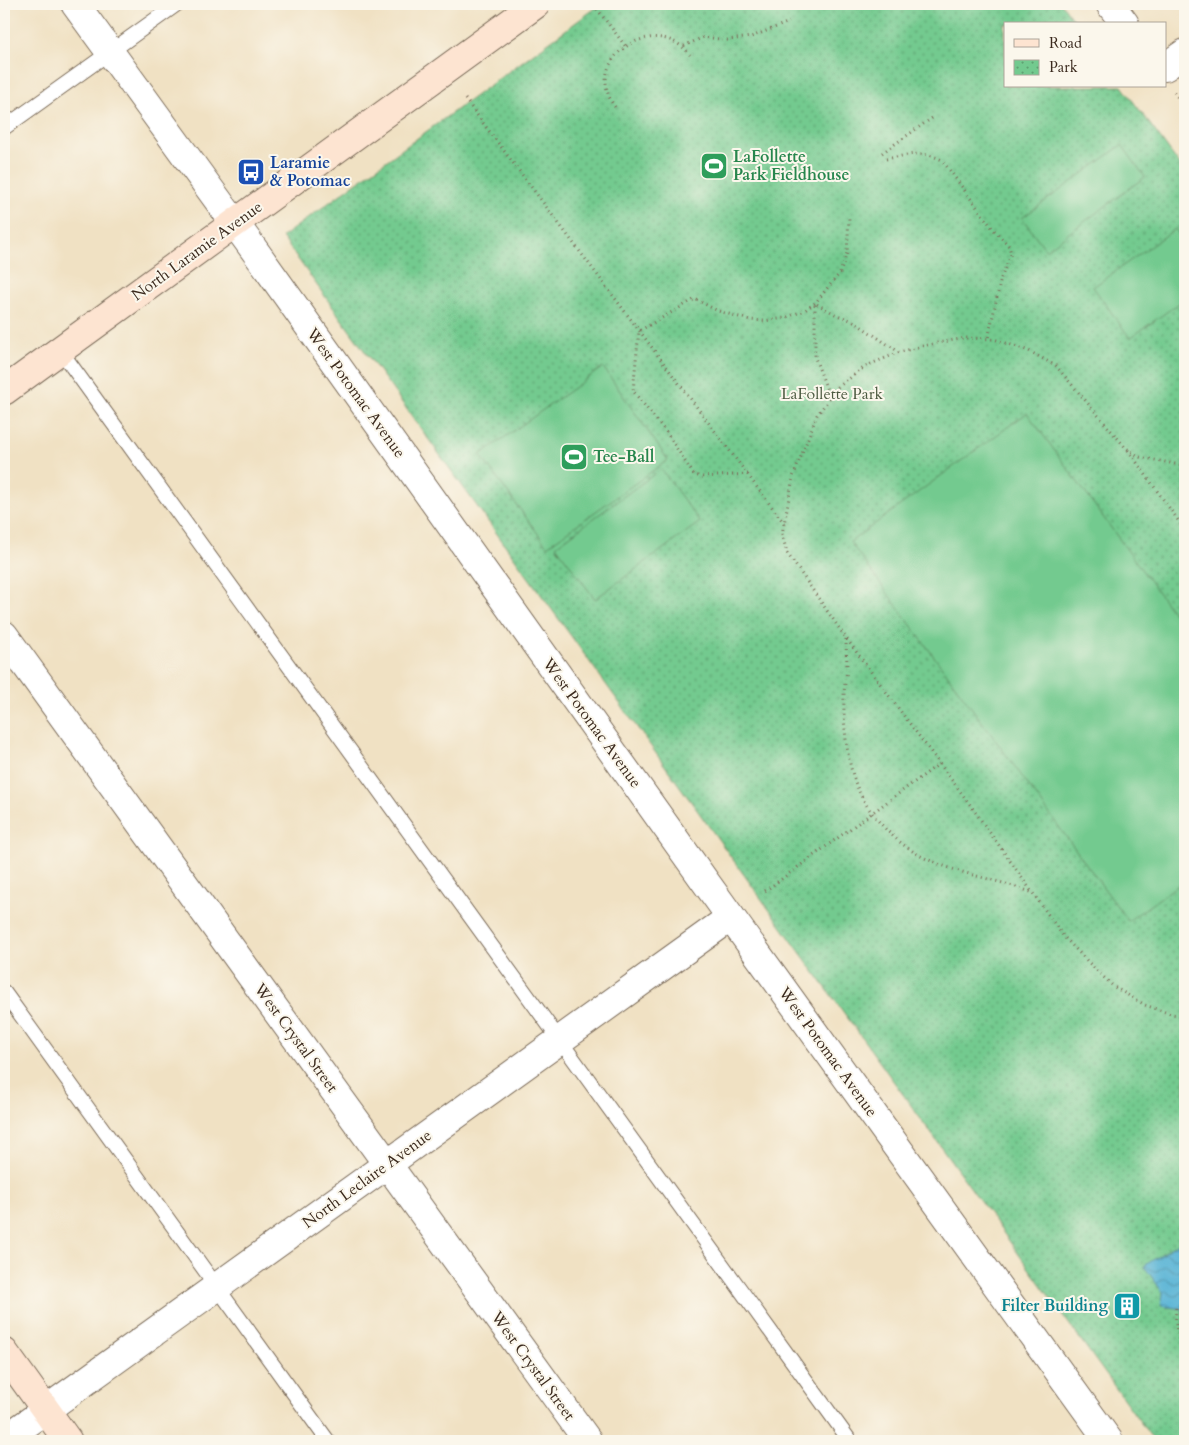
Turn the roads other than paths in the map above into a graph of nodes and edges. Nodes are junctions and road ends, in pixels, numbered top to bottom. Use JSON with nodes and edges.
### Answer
{"nodes":[{"id":1,"x":75,"y":4,"type":"edge"},
{"id":2,"x":177,"y":4,"type":"edge"},
{"id":3,"x":536,"y":4,"type":"edge"},
{"id":4,"x":1110,"y":4,"type":"edge"},
{"id":5,"x":1124,"y":22,"type":"edge"},
{"id":6,"x":110,"y":52,"type":"junction"},
{"id":7,"x":1185,"y":52,"type":"edge"},
{"id":8,"x":1166,"y":66,"type":"edge"},
{"id":9,"x":4,"y":128,"type":"edge"},
{"id":10,"x":235,"y":223,"type":"junction"},
{"id":11,"x":60,"y":350,"type":"junction"},
{"id":12,"x":4,"y":391,"type":"edge"},
{"id":13,"x":4,"y":635,"type":"edge"},
{"id":14,"x":730,"y":917,"type":"junction"},
{"id":15,"x":4,"y":992,"type":"edge"},
{"id":16,"x":560,"y":1040,"type":"junction"},
{"id":17,"x":387,"y":1164,"type":"junction"},
{"id":18,"x":216,"y":1287,"type":"junction"},
{"id":19,"x":4,"y":1352,"type":"edge"},
{"id":20,"x":46,"y":1410,"type":"junction"},
{"id":21,"x":4,"y":1440,"type":"edge"},
{"id":22,"x":68,"y":1441,"type":"edge"},
{"id":23,"x":328,"y":1441,"type":"edge"},
{"id":24,"x":588,"y":1441,"type":"edge"},
{"id":25,"x":850,"y":1441,"type":"edge"},
{"id":26,"x":1109,"y":1441,"type":"edge"}],
"edges":[{"from":1,"to":6,"type":"street","name":"West Potomac Avenue"},
{"from":2,"to":6,"type":"lane"},
{"from":3,"to":10,"type":"street","name":"North Laramie Avenue"},
{"from":4,"to":5,"type":"street"},
{"from":6,"to":9,"type":"lane"},
{"from":6,"to":10,"type":"street","name":"West Potomac Avenue"},
{"from":7,"to":8,"type":"street"},
{"from":10,"to":11,"type":"street","name":"North Laramie Avenue"},
{"from":10,"to":14,"type":"street","name":"West Potomac Avenue"},
{"from":11,"to":12,"type":"street","name":"North Laramie Avenue"},
{"from":11,"to":16,"type":"lane"},
{"from":13,"to":17,"type":"street","name":"West Crystal Street"},
{"from":14,"to":16,"type":"street","name":"North Leclaire Avenue"},
{"from":14,"to":26,"type":"street","name":"West Potomac Avenue"},
{"from":15,"to":18,"type":"lane"},
{"from":16,"to":17,"type":"street","name":"North Leclaire Avenue"},
{"from":16,"to":25,"type":"lane"},
{"from":17,"to":18,"type":"street","name":"North Leclaire Avenue"},
{"from":17,"to":24,"type":"street","name":"West Crystal Street"},
{"from":18,"to":20,"type":"street","name":"North Leclaire Avenue"},
{"from":18,"to":23,"type":"lane"},
{"from":19,"to":20,"type":"street"},
{"from":20,"to":21,"type":"street","name":"North Leclaire Avenue"},
{"from":20,"to":22,"type":"street"}]}
